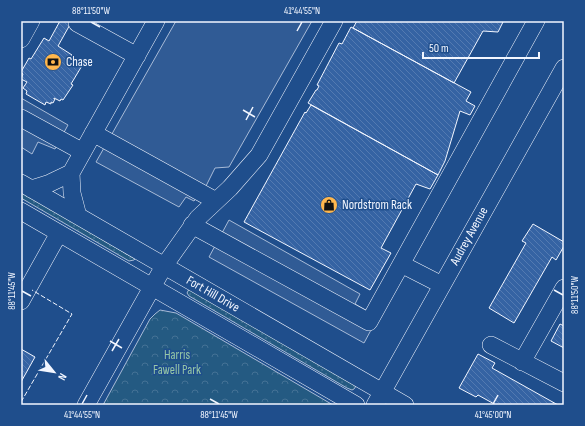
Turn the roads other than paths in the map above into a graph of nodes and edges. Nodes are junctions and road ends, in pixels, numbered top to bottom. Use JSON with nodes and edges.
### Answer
{"nodes":[{"id":1,"x":31,"y":21,"type":"edge"},
{"id":2,"x":156,"y":21,"type":"edge"},
{"id":3,"x":334,"y":21,"type":"edge"},
{"id":4,"x":536,"y":21,"type":"edge"},
{"id":5,"x":77,"y":23,"type":"dead end"},
{"id":6,"x":21,"y":39,"type":"edge"},
{"id":7,"x":137,"y":56,"type":"junction"},
{"id":8,"x":564,"y":68,"type":"edge"},
{"id":9,"x":21,"y":118,"type":"edge"},
{"id":10,"x":93,"y":133,"type":"junction"},
{"id":11,"x":83,"y":152,"type":"junction"},
{"id":12,"x":72,"y":173,"type":"junction"},
{"id":13,"x":26,"y":186,"type":"edge"},
{"id":14,"x":216,"y":201,"type":"junction"},
{"id":15,"x":21,"y":211,"type":"edge"},
{"id":16,"x":78,"y":216,"type":"junction"},
{"id":17,"x":192,"y":225,"type":"junction"},
{"id":18,"x":59,"y":233,"type":"junction"},
{"id":19,"x":401,"y":264,"type":"junction"},
{"id":20,"x":164,"y":266,"type":"junction"},
{"id":21,"x":442,"y":285,"type":"junction"},
{"id":22,"x":152,"y":287,"type":"junction"},
{"id":23,"x":564,"y":288,"type":"edge"},
{"id":24,"x":21,"y":301,"type":"edge"},
{"id":25,"x":491,"y":345,"type":"dead end"},
{"id":26,"x":522,"y":362,"type":"junction"},
{"id":27,"x":564,"y":383,"type":"edge"},
{"id":28,"x":379,"y":398,"type":"edge"},
{"id":29,"x":86,"y":405,"type":"edge"},
{"id":30,"x":356,"y":405,"type":"edge"},
{"id":31,"x":405,"y":405,"type":"edge"}],
"edges":[{"from":1,"to":6,"type":"street"},
{"from":2,"to":7,"type":"street"},
{"from":3,"to":14,"type":"street"},
{"from":4,"to":19,"type":"street"},
{"from":5,"to":7,"type":"street"},
{"from":7,"to":10,"type":"street"},
{"from":8,"to":21,"type":"street","name":"Audrey Avenue"},
{"from":9,"to":11,"type":"street"},
{"from":10,"to":11,"type":"street"},
{"from":10,"to":14,"type":"street"},
{"from":11,"to":12,"type":"street"},
{"from":12,"to":13,"type":"street"},
{"from":12,"to":16,"type":"street"},
{"from":13,"to":16,"type":"street","name":"Fort Hill Drive"},
{"from":14,"to":17,"type":"street"},
{"from":15,"to":18,"type":"street","name":"Fort Hill Drive"},
{"from":16,"to":20,"type":"street","name":"Fort Hill Drive"},
{"from":17,"to":19,"type":"street"},
{"from":17,"to":20,"type":"street"},
{"from":18,"to":22,"type":"street","name":"Fort Hill Drive"},
{"from":18,"to":24,"type":"street"},
{"from":19,"to":21,"type":"street"},
{"from":20,"to":22,"type":"street"},
{"from":20,"to":28,"type":"street","name":"Fort Hill Drive"},
{"from":21,"to":28,"type":"street","name":"Audrey Avenue"},
{"from":22,"to":29,"type":"street"},
{"from":22,"to":30,"type":"street","name":"Fort Hill Drive"},
{"from":23,"to":26,"type":"street"},
{"from":25,"to":26,"type":"street"},
{"from":26,"to":27,"type":"street"},
{"from":28,"to":31,"type":"street","name":"Fort Hill Drive"}]}
